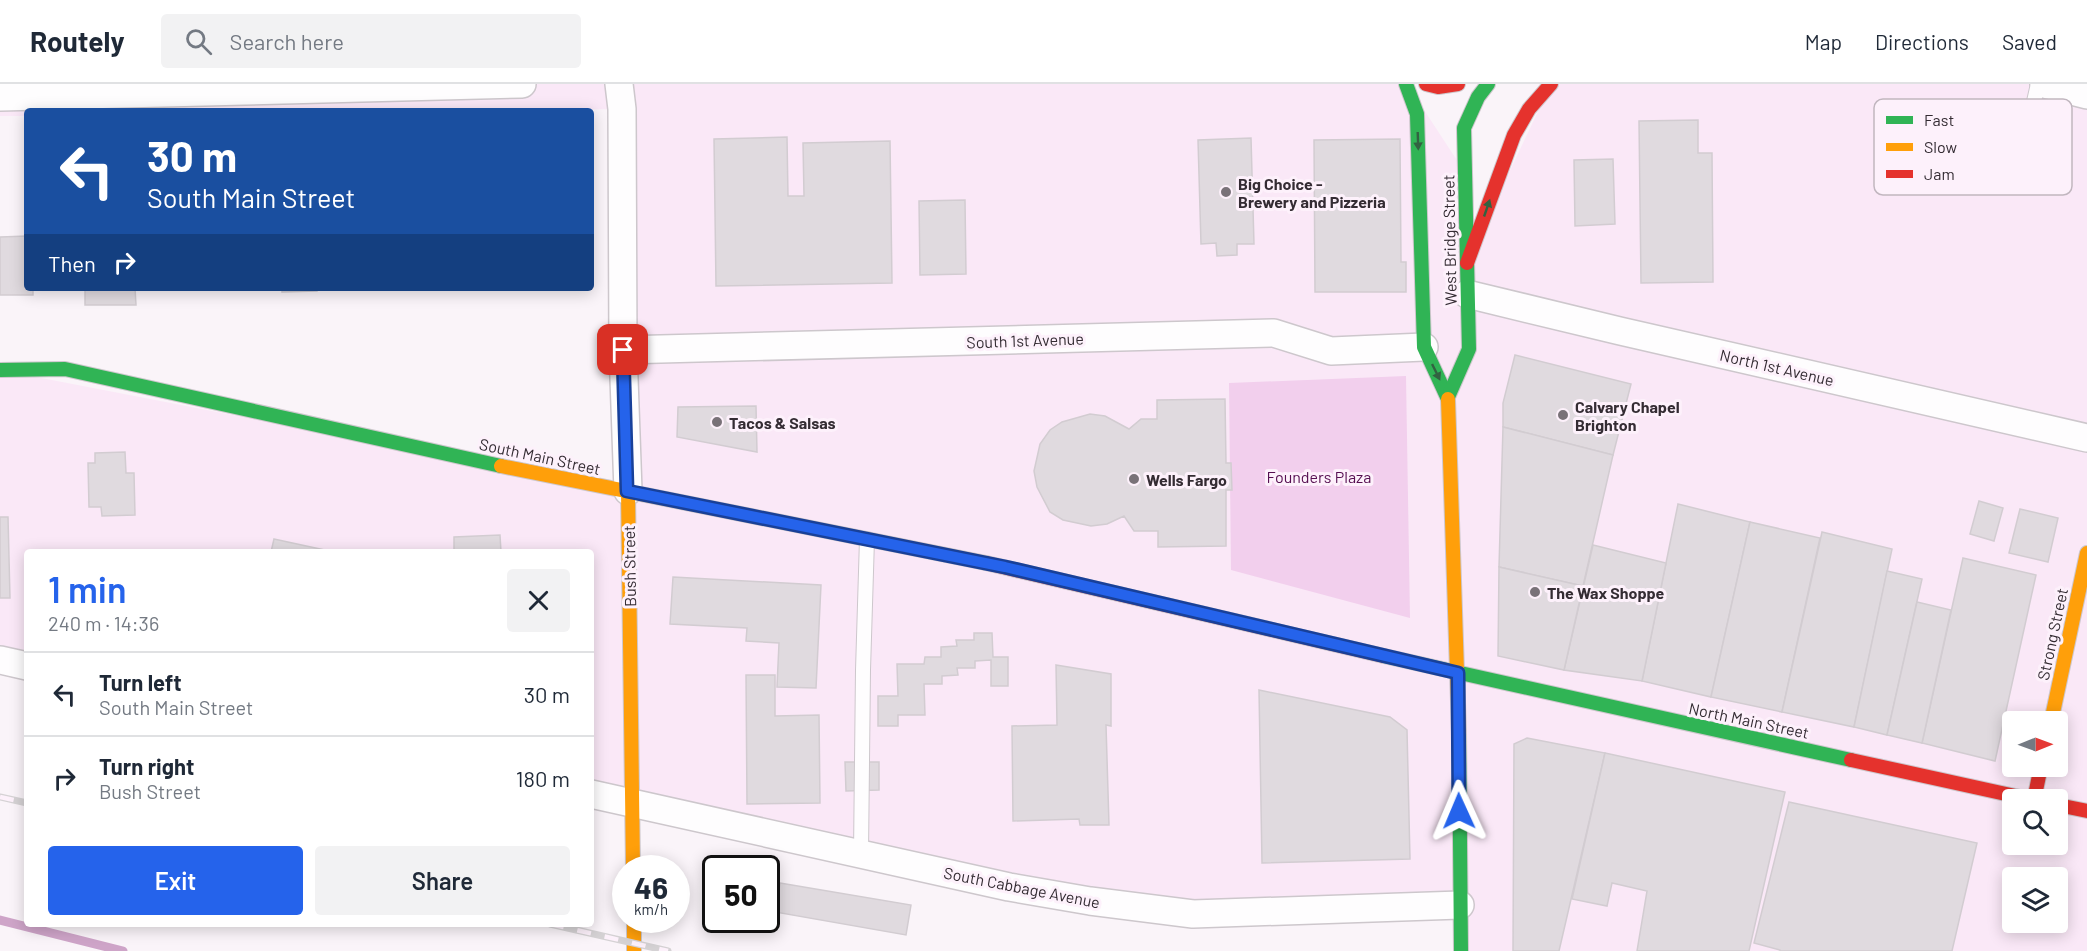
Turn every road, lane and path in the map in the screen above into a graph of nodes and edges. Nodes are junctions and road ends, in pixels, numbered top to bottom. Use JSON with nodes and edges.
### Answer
{"nodes":[{"id":1,"x":522,"y":84,"type":"edge"},
{"id":2,"x":619,"y":84,"type":"edge"},
{"id":3,"x":1406,"y":84,"type":"edge"},
{"id":4,"x":1426,"y":84,"type":"edge"},
{"id":5,"x":1458,"y":84,"type":"edge"},
{"id":6,"x":1488,"y":84,"type":"edge"},
{"id":7,"x":1551,"y":84,"type":"edge"},
{"id":8,"x":2038,"y":84,"type":"edge"},
{"id":9,"x":2044,"y":84,"type":"edge"},
{"id":10,"x":2087,"y":95,"type":"edge"},
{"id":11,"x":0,"y":98,"type":"edge"},
{"id":12,"x":2035,"y":99,"type":"edge"},
{"id":13,"x":1467,"y":263,"type":"junction"},
{"id":14,"x":1467,"y":294,"type":"junction"},
{"id":15,"x":1424,"y":347,"type":"junction"},
{"id":16,"x":623,"y":350,"type":"junction"},
{"id":17,"x":0,"y":370,"type":"edge"},
{"id":18,"x":1448,"y":397,"type":"junction"},
{"id":19,"x":2087,"y":438,"type":"edge"},
{"id":20,"x":627,"y":491,"type":"junction"},
{"id":21,"x":867,"y":538,"type":"junction"},
{"id":22,"x":2087,"y":554,"type":"edge"},
{"id":23,"x":2082,"y":599,"type":"edge"},
{"id":24,"x":0,"y":660,"type":"edge"},
{"id":25,"x":24,"y":665,"type":"edge"},
{"id":26,"x":1458,"y":673,"type":"junction"},
{"id":27,"x":2054,"y":711,"type":"edge"},
{"id":28,"x":2002,"y":793,"type":"edge"},
{"id":29,"x":594,"y":795,"type":"edge"},
{"id":30,"x":633,"y":803,"type":"junction"},
{"id":31,"x":2068,"y":807,"type":"edge"},
{"id":32,"x":2087,"y":811,"type":"edge"},
{"id":33,"x":861,"y":854,"type":"junction"},
{"id":34,"x":633,"y":855,"type":"edge"},
{"id":35,"x":1460,"y":904,"type":"junction"},
{"id":36,"x":634,"y":933,"type":"edge"},
{"id":37,"x":634,"y":951,"type":"edge"},
{"id":38,"x":1461,"y":951,"type":"edge"}],
"edges":[{"from":1,"to":11,"type":"street"},
{"from":2,"to":16,"type":"street","name":"Bush Street"},
{"from":3,"to":15,"type":"main road","name":"West Bridge Street","one_way":true},
{"from":4,"to":5,"type":"main road"},
{"from":6,"to":13,"type":"main road","name":"West Bridge Street"},
{"from":13,"to":7,"type":"main road","one_way":true},
{"from":8,"to":12,"type":"lane"},
{"from":9,"to":10,"type":"street"},
{"from":13,"to":14,"type":"main road","name":"West Bridge Street"},
{"from":14,"to":18,"type":"main road","name":"West Bridge Street"},
{"from":14,"to":19,"type":"street","name":"North 1st Avenue"},
{"from":15,"to":16,"type":"street","name":"South 1st Avenue"},
{"from":15,"to":18,"type":"main road","name":"West Bridge Street","one_way":true},
{"from":16,"to":20,"type":"street","name":"Bush Street"},
{"from":17,"to":20,"type":"main road","name":"South Main Street"},
{"from":18,"to":26,"type":"main road","name":"West Bridge Street"},
{"from":20,"to":21,"type":"main road","name":"South Main Street"},
{"from":20,"to":30,"type":"main road","name":"Bush Street"},
{"from":21,"to":26,"type":"main road","name":"South Main Street"},
{"from":21,"to":33,"type":"lane"},
{"from":22,"to":23,"type":"main road","name":"Strong Street"},
{"from":23,"to":27,"type":"main road","name":"Strong Street"},
{"from":24,"to":25,"type":"street"},
{"from":26,"to":28,"type":"main road","name":"North Main Street"},
{"from":26,"to":35,"type":"main road","name":"West Bridge Street"},
{"from":29,"to":30,"type":"street","name":"South Cabbage Avenue"},
{"from":30,"to":33,"type":"street","name":"South Cabbage Avenue"},
{"from":30,"to":34,"type":"main road","name":"Bush Street"},
{"from":31,"to":32,"type":"main road"},
{"from":33,"to":35,"type":"street","name":"South Cabbage Avenue"},
{"from":35,"to":38,"type":"main road","name":"West Bridge Street"},
{"from":36,"to":37,"type":"main road"}]}
